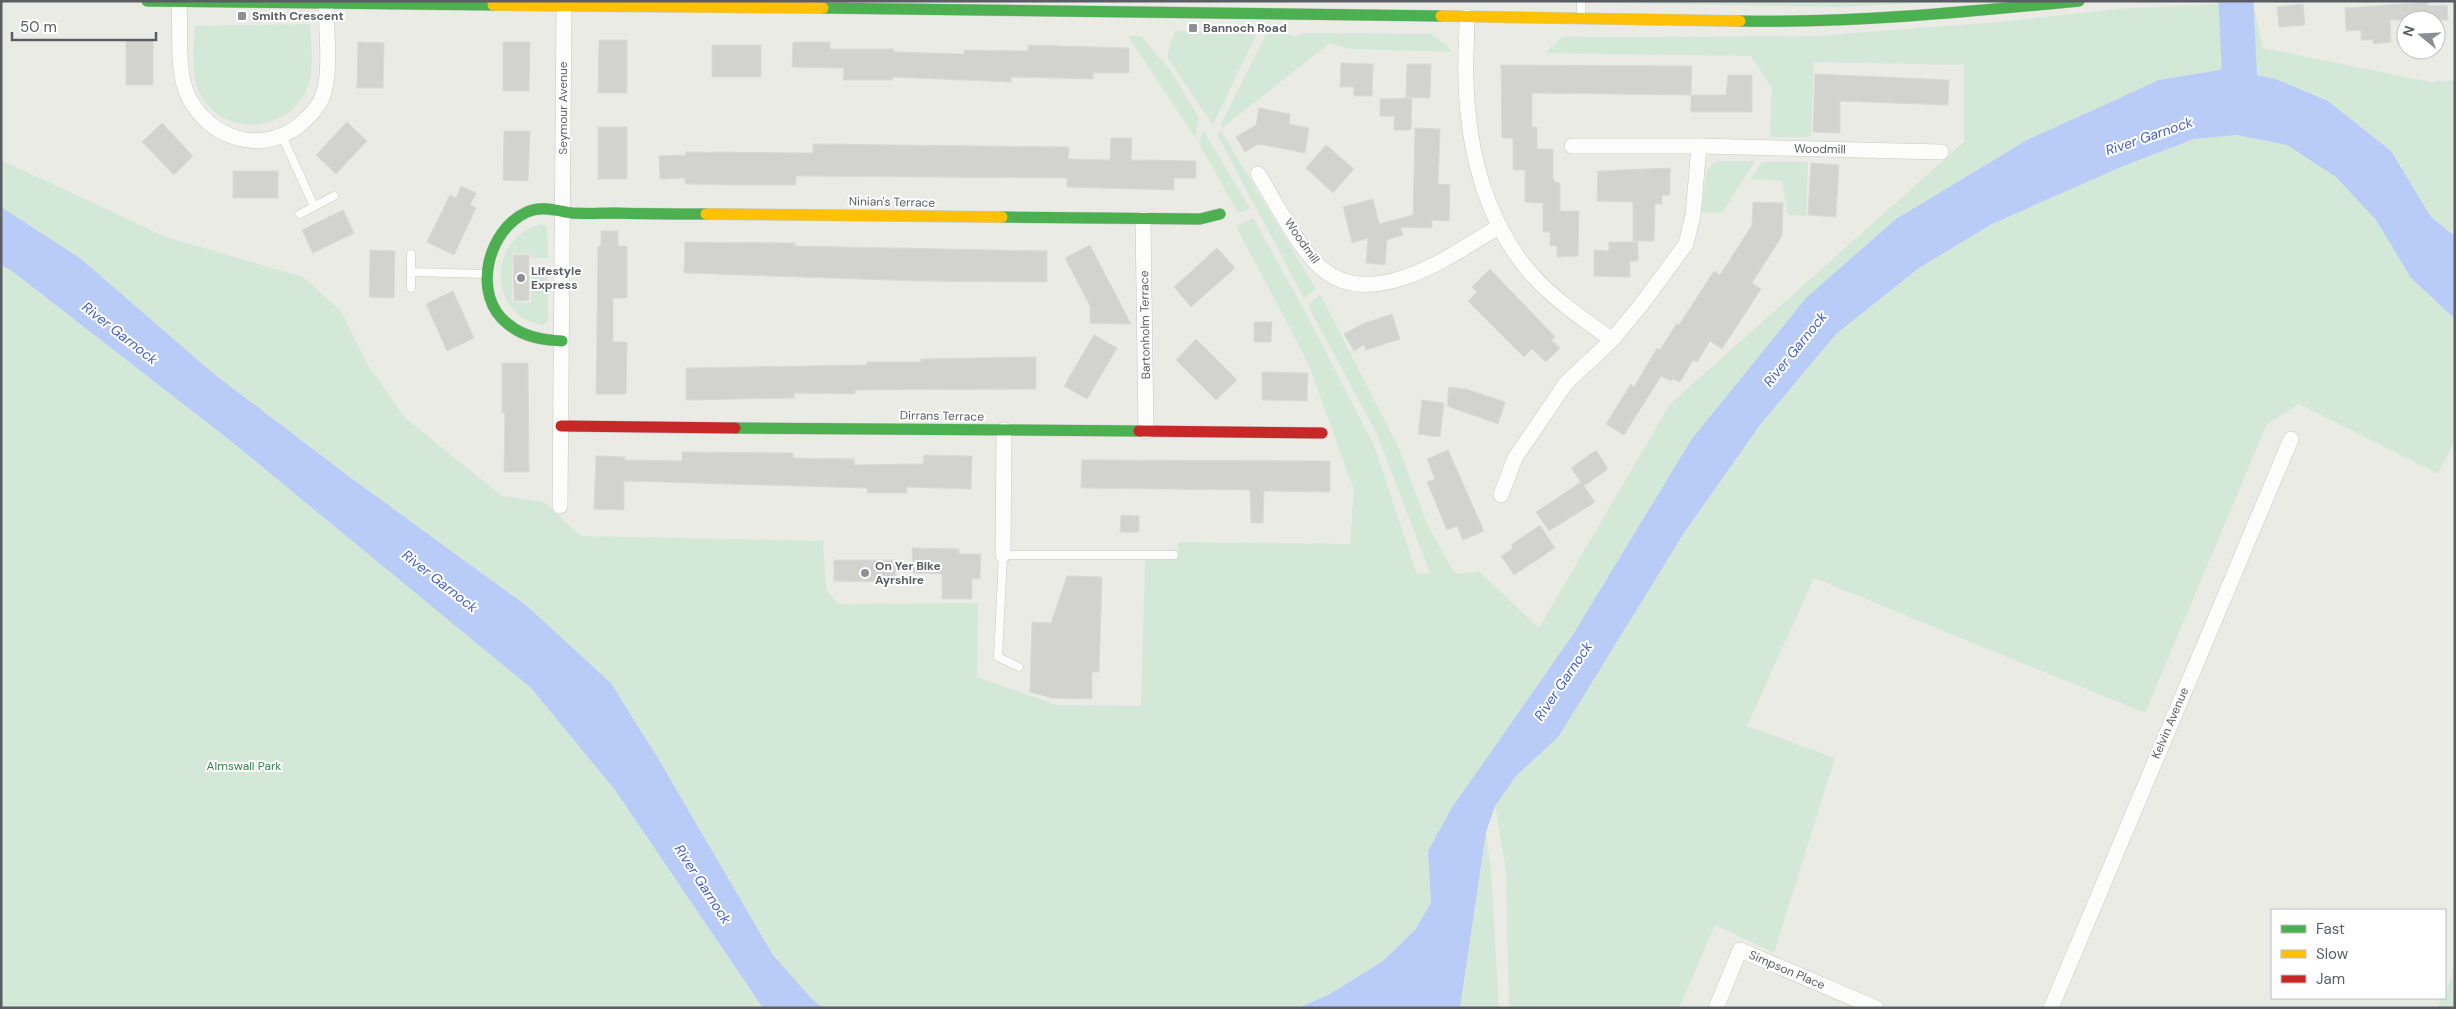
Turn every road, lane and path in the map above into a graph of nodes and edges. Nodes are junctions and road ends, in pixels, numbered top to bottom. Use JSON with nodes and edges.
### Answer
{"nodes":[{"id":1,"x":147,"y":1,"type":"edge"},
{"id":2,"x":1581,"y":1,"type":"edge"},
{"id":3,"x":2079,"y":1,"type":"edge"},
{"id":4,"x":179,"y":2,"type":"edge"},
{"id":5,"x":326,"y":3,"type":"junction"},
{"id":6,"x":902,"y":5,"type":"edge"},
{"id":7,"x":564,"y":6,"type":"junction"},
{"id":8,"x":1182,"y":7,"type":"edge"},
{"id":9,"x":1467,"y":17,"type":"junction"},
{"id":10,"x":1581,"y":17,"type":"junction"},
{"id":11,"x":282,"y":136,"type":"junction"},
{"id":12,"x":1572,"y":146,"type":"dead end"},
{"id":13,"x":1699,"y":146,"type":"junction"},
{"id":14,"x":1941,"y":152,"type":"dead end"},
{"id":15,"x":1258,"y":174,"type":"dead end"},
{"id":16,"x":334,"y":196,"type":"dead end"},
{"id":17,"x":314,"y":206,"type":"junction"},
{"id":18,"x":563,"y":211,"type":"junction"},
{"id":19,"x":300,"y":214,"type":"dead end"},
{"id":20,"x":1220,"y":214,"type":"dead end"},
{"id":21,"x":1143,"y":218,"type":"junction"},
{"id":22,"x":1500,"y":226,"type":"junction"},
{"id":23,"x":411,"y":254,"type":"dead end"},
{"id":24,"x":411,"y":272,"type":"junction"},
{"id":25,"x":488,"y":274,"type":"junction"},
{"id":26,"x":411,"y":288,"type":"dead end"},
{"id":27,"x":1612,"y":340,"type":"junction"},
{"id":28,"x":562,"y":341,"type":"junction"},
{"id":29,"x":561,"y":426,"type":"junction"},
{"id":30,"x":1004,"y":430,"type":"junction"},
{"id":31,"x":1146,"y":431,"type":"junction"},
{"id":32,"x":1322,"y":433,"type":"dead end"},
{"id":33,"x":2291,"y":439,"type":"dead end"},
{"id":34,"x":1500,"y":495,"type":"dead end"},
{"id":35,"x":560,"y":506,"type":"dead end"},
{"id":36,"x":1002,"y":555,"type":"junction"},
{"id":37,"x":1174,"y":555,"type":"dead end"},
{"id":38,"x":1018,"y":667,"type":"dead end"},
{"id":39,"x":1868,"y":1006,"type":"edge"},
{"id":40,"x":1716,"y":1008,"type":"edge"},
{"id":41,"x":2051,"y":1008,"type":"edge"}],
"edges":[{"from":1,"to":4,"type":"main road"},
{"from":2,"to":10,"type":"lane"},
{"from":3,"to":10,"type":"main road"},
{"from":4,"to":5,"type":"main road"},
{"from":4,"to":11,"type":"street"},
{"from":5,"to":7,"type":"main road"},
{"from":5,"to":11,"type":"street"},
{"from":6,"to":7,"type":"main road"},
{"from":6,"to":8,"type":"main road"},
{"from":7,"to":18,"type":"street","name":"Seymour Avenue"},
{"from":8,"to":9,"type":"main road"},
{"from":9,"to":10,"type":"main road"},
{"from":9,"to":22,"type":"street"},
{"from":11,"to":17,"type":"lane"},
{"from":12,"to":13,"type":"street","name":"Woodmill"},
{"from":13,"to":14,"type":"street","name":"Woodmill"},
{"from":13,"to":27,"type":"street"},
{"from":15,"to":22,"type":"street","name":"Woodmill"},
{"from":16,"to":17,"type":"lane"},
{"from":17,"to":19,"type":"lane"},
{"from":18,"to":21,"type":"main road","name":"Ninian's Terrace"},
{"from":18,"to":25,"type":"main road"},
{"from":18,"to":28,"type":"street","name":"Seymour Avenue"},
{"from":20,"to":21,"type":"main road","name":"Ninian's Terrace"},
{"from":21,"to":31,"type":"street","name":"Bartonholm Terrace"},
{"from":22,"to":27,"type":"street"},
{"from":23,"to":24,"type":"lane"},
{"from":24,"to":25,"type":"lane"},
{"from":24,"to":26,"type":"lane"},
{"from":25,"to":28,"type":"main road"},
{"from":27,"to":34,"type":"street"},
{"from":28,"to":29,"type":"street","name":"Seymour Avenue"},
{"from":29,"to":30,"type":"main road","name":"Dirrans Terrace"},
{"from":29,"to":35,"type":"street","name":"Seymour Avenue"},
{"from":30,"to":31,"type":"main road","name":"Dirrans Terrace"},
{"from":30,"to":36,"type":"street"},
{"from":31,"to":32,"type":"main road","name":"Dirrans Terrace"},
{"from":33,"to":41,"type":"street","name":"Kelvin Avenue"},
{"from":36,"to":37,"type":"lane"},
{"from":36,"to":38,"type":"lane"},
{"from":39,"to":40,"type":"street","name":"Simpson Place"}]}
